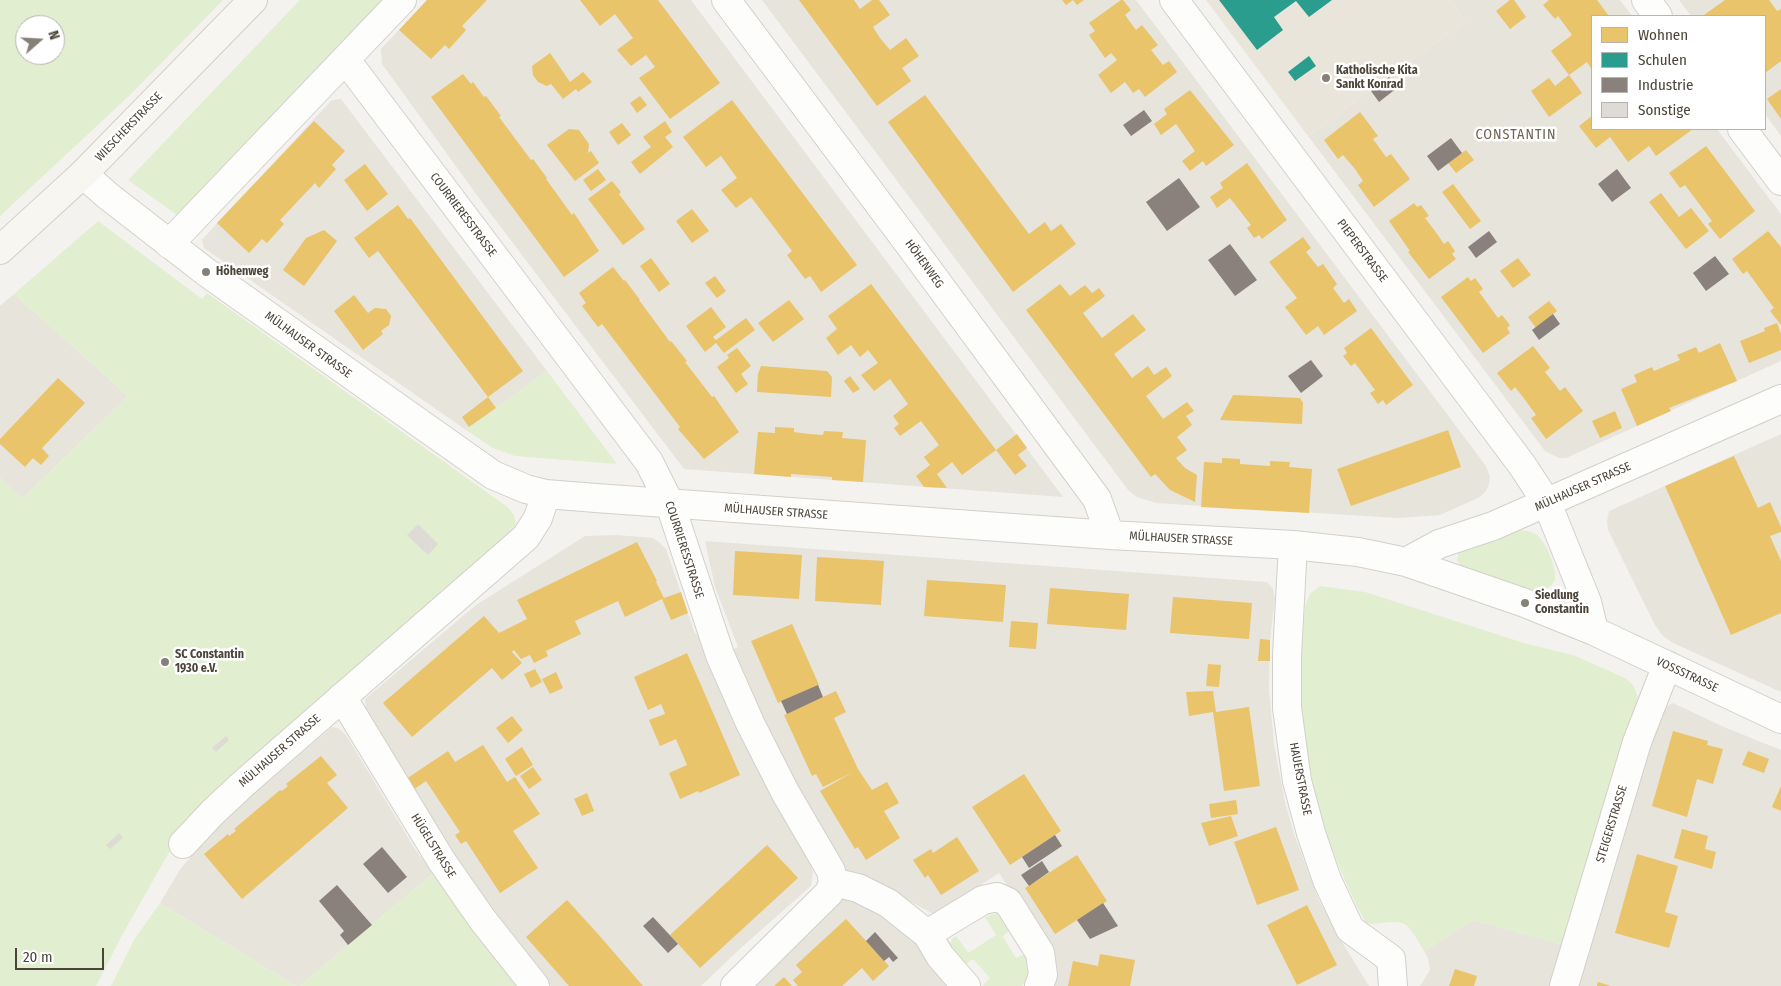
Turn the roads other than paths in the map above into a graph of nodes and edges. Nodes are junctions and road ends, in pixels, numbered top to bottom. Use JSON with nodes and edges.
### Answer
{"nodes":[{"id":1,"x":253,"y":0,"type":"edge"},
{"id":2,"x":402,"y":0,"type":"edge"},
{"id":3,"x":726,"y":0,"type":"edge"},
{"id":4,"x":1174,"y":0,"type":"edge"},
{"id":5,"x":1646,"y":0,"type":"edge"},
{"id":6,"x":1657,"y":15,"type":"edge"},
{"id":7,"x":346,"y":60,"type":"junction"},
{"id":8,"x":1743,"y":130,"type":"edge"},
{"id":9,"x":83,"y":174,"type":"junction"},
{"id":10,"x":1781,"y":181,"type":"edge"},
{"id":11,"x":170,"y":244,"type":"junction"},
{"id":12,"x":0,"y":250,"type":"edge"},
{"id":13,"x":1781,"y":399,"type":"edge"},
{"id":14,"x":546,"y":494,"type":"junction"},
{"id":15,"x":1547,"y":503,"type":"junction"},
{"id":16,"x":670,"y":504,"type":"junction"},
{"id":17,"x":1110,"y":536,"type":"junction"},
{"id":18,"x":1293,"y":545,"type":"junction"},
{"id":19,"x":1406,"y":562,"type":"junction"},
{"id":20,"x":1594,"y":631,"type":"junction"},
{"id":21,"x":1666,"y":665,"type":"junction"},
{"id":22,"x":342,"y":697,"type":"junction"},
{"id":23,"x":1781,"y":719,"type":"edge"},
{"id":24,"x":184,"y":844,"type":"dead end"},
{"id":25,"x":833,"y":882,"type":"junction"},
{"id":26,"x":927,"y":934,"type":"junction"},
{"id":27,"x":535,"y":986,"type":"edge"},
{"id":28,"x":735,"y":986,"type":"edge"},
{"id":29,"x":966,"y":986,"type":"edge"},
{"id":30,"x":1038,"y":986,"type":"edge"},
{"id":31,"x":1393,"y":986,"type":"edge"},
{"id":32,"x":1564,"y":986,"type":"edge"}],
"edges":[{"from":1,"to":9,"type":"main road","name":"WIESCHERSTRASSE"},
{"from":2,"to":7,"type":"street"},
{"from":3,"to":17,"type":"street","name":"HÖHENWEG"},
{"from":4,"to":15,"type":"street","name":"PIEPERSTRASSE"},
{"from":5,"to":6,"type":"street"},
{"from":7,"to":11,"type":"street"},
{"from":7,"to":16,"type":"street","name":"COURRIERESSTRASSE"},
{"from":8,"to":10,"type":"street"},
{"from":9,"to":11,"type":"street","name":"MÜLHAUSER STRASSE"},
{"from":9,"to":12,"type":"main road","name":"WIESCHERSTRASSE"},
{"from":11,"to":14,"type":"street","name":"MÜLHAUSER STRASSE"},
{"from":13,"to":15,"type":"street","name":"MÜLHAUSER STRASSE"},
{"from":14,"to":16,"type":"street","name":"MÜLHAUSER STRASSE"},
{"from":14,"to":22,"type":"street","name":"MÜLHAUSER STRASSE"},
{"from":15,"to":19,"type":"street","name":"MÜLHAUSER STRASSE"},
{"from":15,"to":20,"type":"street"},
{"from":16,"to":17,"type":"street","name":"MÜLHAUSER STRASSE"},
{"from":16,"to":25,"type":"street","name":"COURRIERESSTRASSE"},
{"from":17,"to":18,"type":"street","name":"MÜLHAUSER STRASSE"},
{"from":18,"to":19,"type":"street","name":"MÜLHAUSER STRASSE"},
{"from":18,"to":31,"type":"street","name":"HAUERSTRASSE"},
{"from":19,"to":20,"type":"street","name":"VOSSSTRASSE"},
{"from":20,"to":21,"type":"street","name":"VOSSSTRASSE"},
{"from":21,"to":23,"type":"street","name":"VOSSSTRASSE"},
{"from":21,"to":32,"type":"street","name":"STEIGERSTRASSE"},
{"from":22,"to":24,"type":"street","name":"MÜLHAUSER STRASSE"},
{"from":22,"to":27,"type":"street","name":"HÜGELSTRASSE"},
{"from":25,"to":26,"type":"street"},
{"from":25,"to":28,"type":"street"},
{"from":26,"to":29,"type":"street"},
{"from":26,"to":30,"type":"street"}]}
